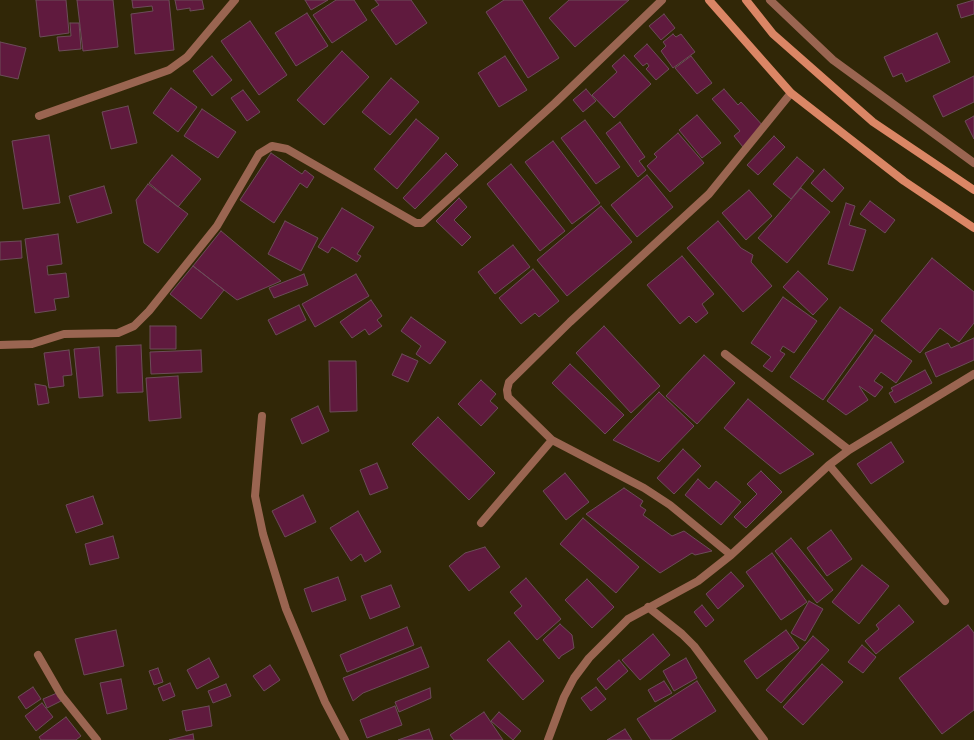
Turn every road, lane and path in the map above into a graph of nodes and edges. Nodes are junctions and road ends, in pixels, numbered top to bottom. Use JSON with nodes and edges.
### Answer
{"nodes":[{"id":1,"x":235,"y":0,"type":"edge"},
{"id":2,"x":662,"y":0,"type":"edge"},
{"id":3,"x":708,"y":0,"type":"edge"},
{"id":4,"x":746,"y":0,"type":"edge"},
{"id":5,"x":770,"y":0,"type":"edge"},
{"id":6,"x":791,"y":93,"type":"junction"},
{"id":7,"x":39,"y":116,"type":"dead end"},
{"id":8,"x":974,"y":163,"type":"edge"},
{"id":9,"x":974,"y":190,"type":"edge"},
{"id":10,"x":974,"y":228,"type":"edge"},
{"id":11,"x":0,"y":345,"type":"edge"},
{"id":12,"x":725,"y":354,"type":"dead end"},
{"id":13,"x":974,"y":374,"type":"edge"},
{"id":14,"x":262,"y":416,"type":"dead end"},
{"id":15,"x":552,"y":440,"type":"junction"},
{"id":16,"x":849,"y":450,"type":"junction"},
{"id":17,"x":829,"y":465,"type":"junction"},
{"id":18,"x":481,"y":524,"type":"dead end"},
{"id":19,"x":731,"y":555,"type":"junction"},
{"id":20,"x":945,"y":601,"type":"dead end"},
{"id":21,"x":648,"y":607,"type":"junction"},
{"id":22,"x":38,"y":654,"type":"dead end"},
{"id":23,"x":97,"y":740,"type":"edge"},
{"id":24,"x":345,"y":740,"type":"edge"},
{"id":25,"x":548,"y":740,"type":"edge"},
{"id":26,"x":764,"y":740,"type":"edge"}],
"edges":[{"from":1,"to":7,"type":"street"},
{"from":2,"to":11,"type":"street"},
{"from":3,"to":6,"type":"street"},
{"from":4,"to":9,"type":"street"},
{"from":5,"to":8,"type":"street"},
{"from":6,"to":10,"type":"street"},
{"from":6,"to":15,"type":"street"},
{"from":12,"to":16,"type":"street"},
{"from":13,"to":16,"type":"street"},
{"from":14,"to":24,"type":"street"},
{"from":15,"to":18,"type":"street"},
{"from":15,"to":19,"type":"street"},
{"from":16,"to":17,"type":"street"},
{"from":17,"to":19,"type":"street"},
{"from":17,"to":20,"type":"street"},
{"from":19,"to":21,"type":"street"},
{"from":21,"to":25,"type":"street"},
{"from":21,"to":26,"type":"street"},
{"from":22,"to":23,"type":"street"}]}
